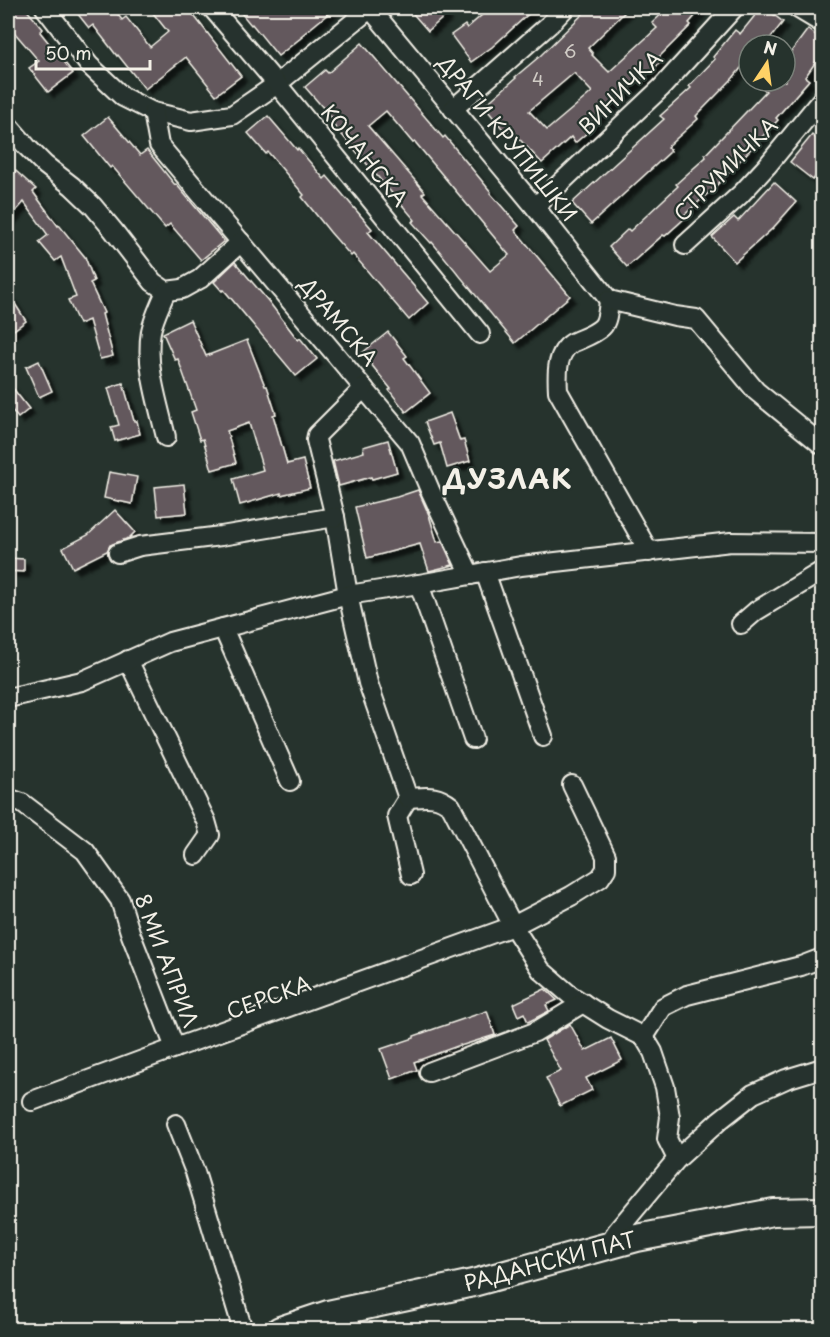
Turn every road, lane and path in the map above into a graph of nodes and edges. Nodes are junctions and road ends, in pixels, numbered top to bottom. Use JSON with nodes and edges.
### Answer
{"nodes":[{"id":1,"x":45,"y":8,"type":"edge"},
{"id":2,"x":212,"y":8,"type":"edge"},
{"id":3,"x":371,"y":8,"type":"edge"},
{"id":4,"x":565,"y":8,"type":"edge"},
{"id":5,"x":734,"y":8,"type":"edge"},
{"id":6,"x":797,"y":8,"type":"edge"},
{"id":7,"x":822,"y":23,"type":"edge"},
{"id":8,"x":277,"y":84,"type":"junction"},
{"id":9,"x":822,"y":99,"type":"edge"},
{"id":10,"x":453,"y":109,"type":"junction"},
{"id":11,"x":153,"y":112,"type":"junction"},
{"id":12,"x":8,"y":125,"type":"edge"},
{"id":13,"x":535,"y":207,"type":"junction"},
{"id":14,"x":241,"y":242,"type":"junction"},
{"id":15,"x":685,"y":245,"type":"dead end"},
{"id":16,"x":166,"y":291,"type":"junction"},
{"id":17,"x":609,"y":300,"type":"junction"},
{"id":18,"x":480,"y":334,"type":"dead end"},
{"id":19,"x":364,"y":388,"type":"junction"},
{"id":20,"x":166,"y":437,"type":"dead end"},
{"id":21,"x":822,"y":446,"type":"edge"},
{"id":22,"x":335,"y":516,"type":"junction"},
{"id":23,"x":822,"y":543,"type":"edge"},
{"id":24,"x":650,"y":552,"type":"junction"},
{"id":25,"x":118,"y":553,"type":"dead end"},
{"id":26,"x":822,"y":571,"type":"edge"},
{"id":27,"x":478,"y":574,"type":"junction"},
{"id":28,"x":419,"y":584,"type":"junction"},
{"id":29,"x":348,"y":595,"type":"junction"},
{"id":30,"x":741,"y":624,"type":"dead end"},
{"id":31,"x":223,"y":628,"type":"junction"},
{"id":32,"x":128,"y":660,"type":"junction"},
{"id":33,"x":8,"y":698,"type":"edge"},
{"id":34,"x":543,"y":736,"type":"dead end"},
{"id":35,"x":473,"y":739,"type":"dead end"},
{"id":36,"x":290,"y":781,"type":"dead end"},
{"id":37,"x":572,"y":785,"type":"dead end"},
{"id":38,"x":8,"y":798,"type":"edge"},
{"id":39,"x":408,"y":798,"type":"junction"},
{"id":40,"x":196,"y":855,"type":"dead end"},
{"id":41,"x":411,"y":876,"type":"dead end"},
{"id":42,"x":513,"y":926,"type":"junction"},
{"id":43,"x":822,"y":958,"type":"edge"},
{"id":44,"x":583,"y":1003,"type":"junction"},
{"id":45,"x":644,"y":1037,"type":"junction"},
{"id":46,"x":175,"y":1048,"type":"junction"},
{"id":47,"x":822,"y":1068,"type":"edge"},
{"id":48,"x":429,"y":1072,"type":"dead end"},
{"id":49,"x":176,"y":1124,"type":"dead end"},
{"id":50,"x":677,"y":1159,"type":"junction"},
{"id":51,"x":822,"y":1210,"type":"edge"},
{"id":52,"x":607,"y":1246,"type":"junction"},
{"id":53,"x":243,"y":1329,"type":"edge"},
{"id":54,"x":280,"y":1329,"type":"edge"}],
"edges":[{"from":1,"to":11,"type":"street"},
{"from":2,"to":8,"type":"street","name":"КОЧАНСКА"},
{"from":3,"to":8,"type":"street"},
{"from":3,"to":10,"type":"street","name":"ДРАГИ КРУПИШКИ"},
{"from":4,"to":10,"type":"street"},
{"from":5,"to":13,"type":"street","name":"ВИНИЧКА"},
{"from":6,"to":7,"type":"street"},
{"from":8,"to":11,"type":"street"},
{"from":8,"to":18,"type":"street","name":"КОЧАНСКА"},
{"from":9,"to":15,"type":"street","name":"СТРУМИЧКА"},
{"from":10,"to":13,"type":"street","name":"ДРАГИ КРУПИШКИ"},
{"from":11,"to":14,"type":"street","name":"ДРАМСКА"},
{"from":12,"to":16,"type":"street"},
{"from":13,"to":17,"type":"street","name":"ДРАГИ КРУПИШКИ"},
{"from":14,"to":16,"type":"street"},
{"from":14,"to":19,"type":"street","name":"ДРАМСКА"},
{"from":16,"to":20,"type":"street"},
{"from":17,"to":21,"type":"street"},
{"from":17,"to":24,"type":"street"},
{"from":19,"to":22,"type":"street"},
{"from":19,"to":27,"type":"street","name":"ДРАМСКА"},
{"from":22,"to":25,"type":"street"},
{"from":22,"to":29,"type":"street"},
{"from":23,"to":24,"type":"street"},
{"from":24,"to":27,"type":"street"},
{"from":26,"to":30,"type":"street"},
{"from":27,"to":28,"type":"street"},
{"from":27,"to":34,"type":"street","name":"ДРАМСКА"},
{"from":28,"to":29,"type":"street"},
{"from":28,"to":35,"type":"street"},
{"from":29,"to":31,"type":"street"},
{"from":29,"to":39,"type":"street"},
{"from":31,"to":32,"type":"street"},
{"from":31,"to":36,"type":"street"},
{"from":32,"to":33,"type":"street"},
{"from":32,"to":40,"type":"street"},
{"from":37,"to":42,"type":"street"},
{"from":38,"to":46,"type":"street","name":"8 МИ АПРИЛ"},
{"from":39,"to":41,"type":"street"},
{"from":39,"to":42,"type":"street"},
{"from":42,"to":44,"type":"street"},
{"from":42,"to":46,"type":"street"},
{"from":42,"to":46,"type":"street","name":"СЕРСКА"},
{"from":43,"to":45,"type":"street"},
{"from":44,"to":45,"type":"street"},
{"from":44,"to":48,"type":"street"},
{"from":45,"to":50,"type":"street"},
{"from":47,"to":50,"type":"street"},
{"from":49,"to":53,"type":"street"},
{"from":50,"to":52,"type":"street"},
{"from":51,"to":52,"type":"street","name":"РАДАНСКИ ПАТ"},
{"from":52,"to":54,"type":"street","name":"РАДАНСКИ ПАТ"}]}
